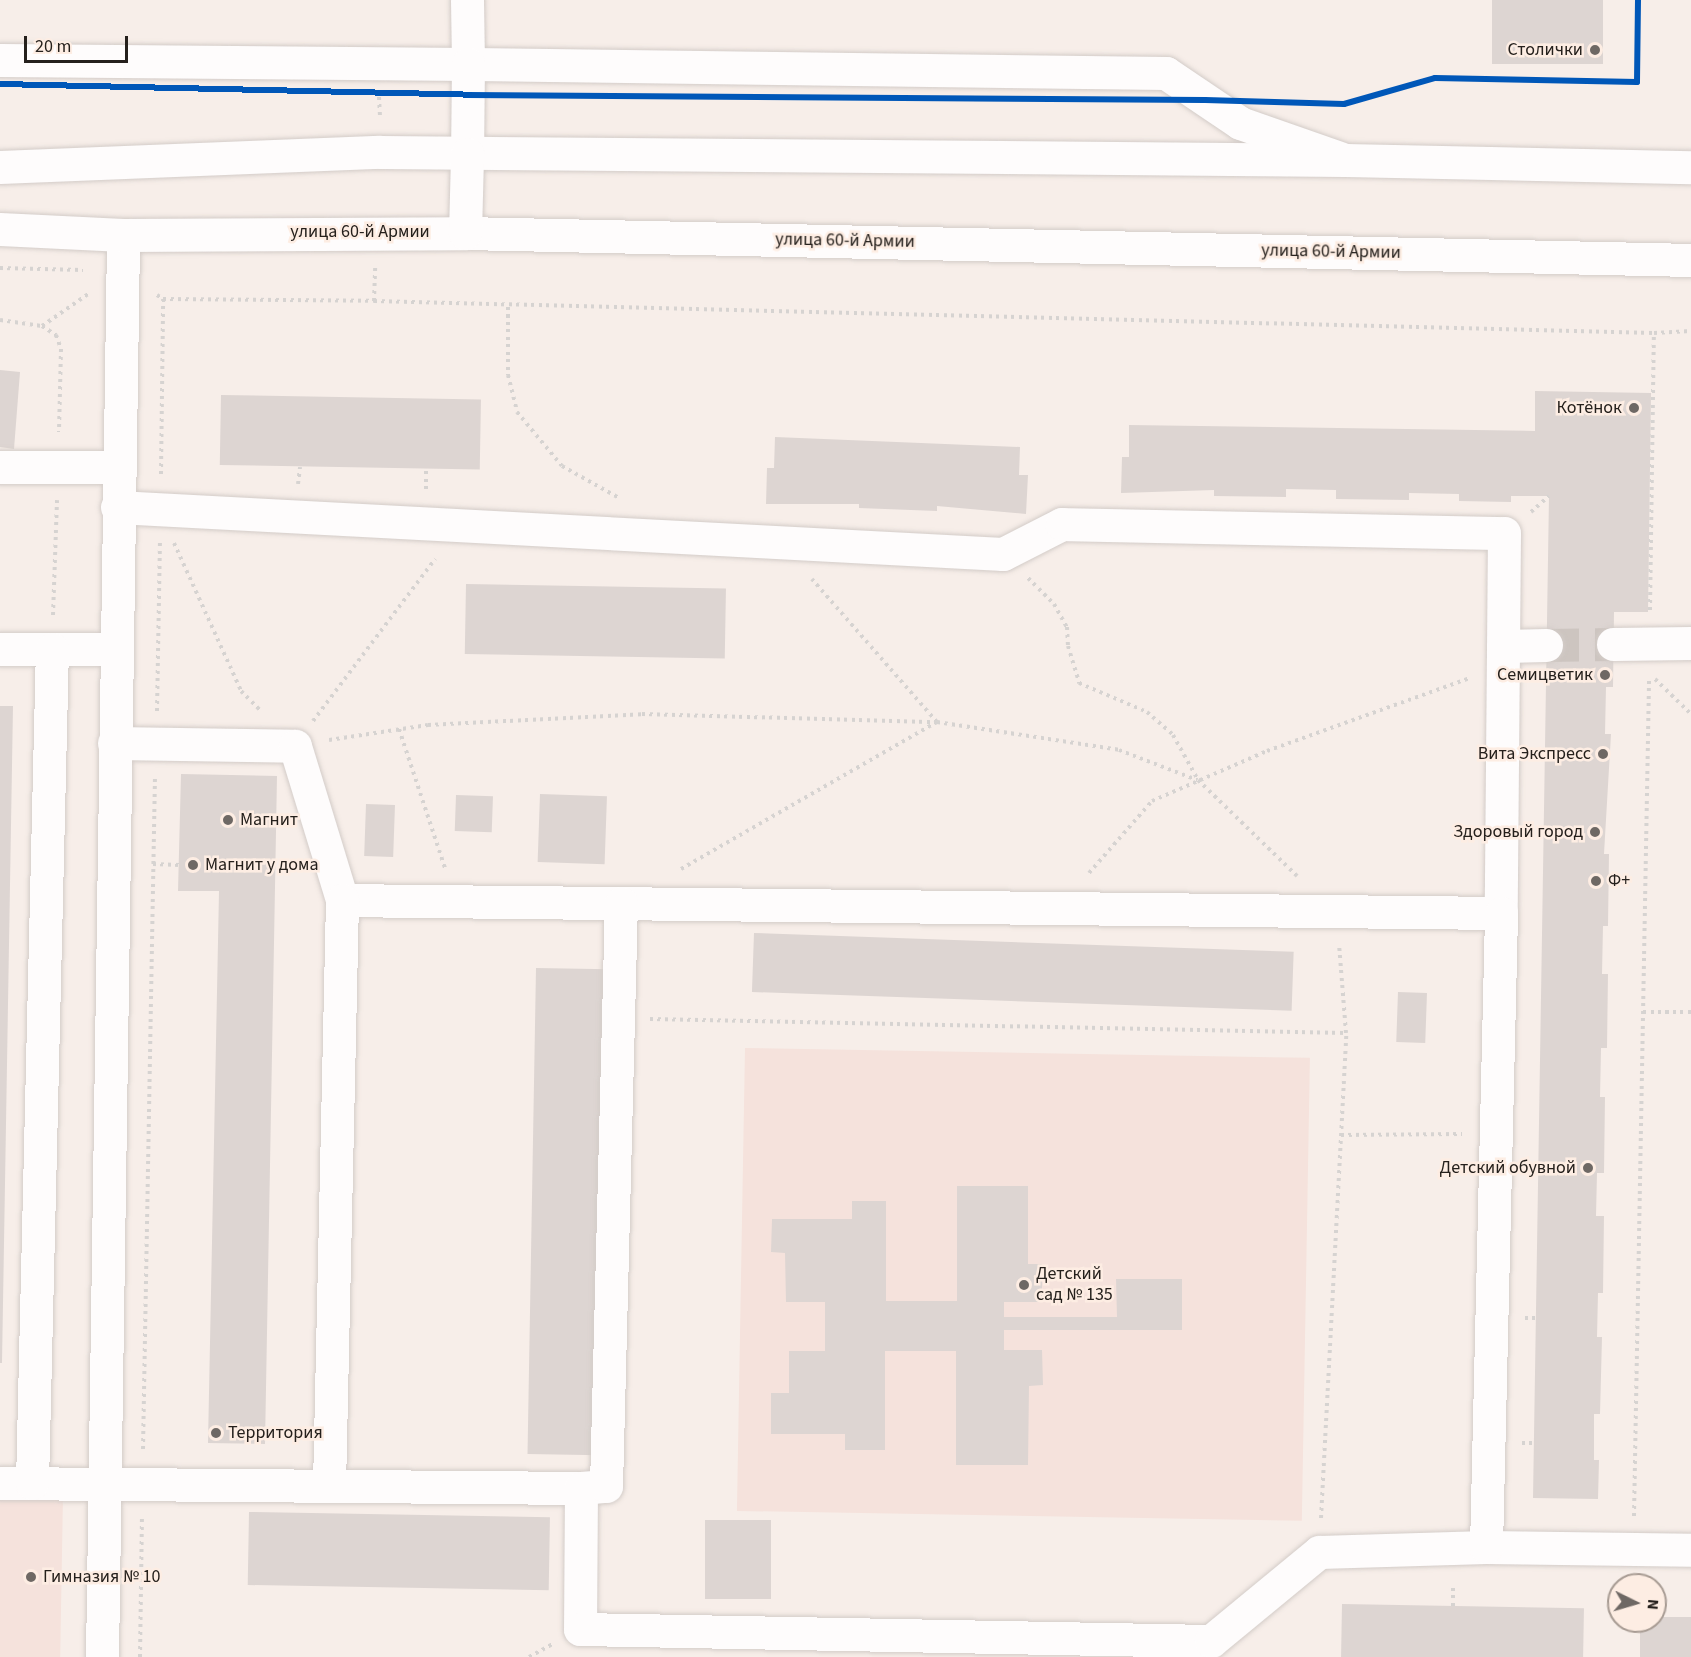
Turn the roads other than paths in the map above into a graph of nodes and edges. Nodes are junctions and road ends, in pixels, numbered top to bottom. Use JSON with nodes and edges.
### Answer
{"nodes":[{"id":1,"x":467,"y":0,"type":"edge"},
{"id":2,"x":0,"y":60,"type":"edge"},
{"id":3,"x":468,"y":64,"type":"junction"},
{"id":4,"x":0,"y":150,"type":"edge"},
{"id":5,"x":467,"y":154,"type":"junction"},
{"id":6,"x":1346,"y":160,"type":"junction"},
{"id":7,"x":115,"y":161,"type":"junction"},
{"id":8,"x":0,"y":167,"type":"edge"},
{"id":9,"x":1691,"y":167,"type":"edge"},
{"id":10,"x":0,"y":229,"type":"edge"},
{"id":11,"x":465,"y":232,"type":"junction"},
{"id":12,"x":123,"y":235,"type":"junction"},
{"id":13,"x":1691,"y":260,"type":"edge"},
{"id":14,"x":0,"y":467,"type":"edge"},
{"id":15,"x":117,"y":467,"type":"junction"},
{"id":16,"x":117,"y":507,"type":"junction"},
{"id":17,"x":1613,"y":644,"type":"tunnel mouth"},
{"id":18,"x":1691,"y":644,"type":"edge"},
{"id":19,"x":1546,"y":645,"type":"tunnel mouth"},
{"id":20,"x":0,"y":649,"type":"edge"},
{"id":21,"x":52,"y":649,"type":"junction"},
{"id":22,"x":115,"y":649,"type":"junction"},
{"id":23,"x":1504,"y":656,"type":"junction"},
{"id":24,"x":114,"y":743,"type":"junction"},
{"id":25,"x":342,"y":900,"type":"junction"},
{"id":26,"x":621,"y":903,"type":"junction"},
{"id":27,"x":1500,"y":913,"type":"junction"},
{"id":28,"x":0,"y":1483,"type":"edge"},
{"id":29,"x":32,"y":1483,"type":"junction"},
{"id":30,"x":103,"y":1484,"type":"junction"},
{"id":31,"x":329,"y":1486,"type":"junction"},
{"id":32,"x":581,"y":1488,"type":"junction"},
{"id":33,"x":1486,"y":1547,"type":"junction"},
{"id":34,"x":1691,"y":1551,"type":"edge"},
{"id":35,"x":1211,"y":1649,"type":"edge"},
{"id":36,"x":102,"y":1657,"type":"edge"}],
"edges":[{"from":1,"to":3,"type":"main road"},
{"from":2,"to":3,"type":"main road"},
{"from":3,"to":5,"type":"main road"},
{"from":3,"to":6,"type":"main road"},
{"from":4,"to":7,"type":"main road"},
{"from":5,"to":6,"type":"main road"},
{"from":5,"to":7,"type":"main road"},
{"from":5,"to":11,"type":"main road"},
{"from":6,"to":9,"type":"main road"},
{"from":7,"to":8,"type":"main road"},
{"from":10,"to":12,"type":"main road","name":"улица 60-й Армии"},
{"from":11,"to":12,"type":"main road","name":"улица 60-й Армии"},
{"from":11,"to":13,"type":"main road","name":"улица 60-й Армии"},
{"from":12,"to":15,"type":"main road"},
{"from":14,"to":15,"type":"main road"},
{"from":15,"to":16,"type":"main road"},
{"from":16,"to":22,"type":"main road"},
{"from":16,"to":23,"type":"main road"},
{"from":17,"to":18,"type":"main road"},
{"from":19,"to":23,"type":"main road"},
{"from":20,"to":21,"type":"main road"},
{"from":21,"to":22,"type":"main road"},
{"from":21,"to":29,"type":"main road"},
{"from":22,"to":24,"type":"main road"},
{"from":23,"to":27,"type":"main road"},
{"from":24,"to":25,"type":"main road"},
{"from":24,"to":30,"type":"main road"},
{"from":25,"to":26,"type":"main road"},
{"from":25,"to":31,"type":"main road"},
{"from":26,"to":27,"type":"main road"},
{"from":26,"to":32,"type":"main road"},
{"from":27,"to":33,"type":"main road"},
{"from":28,"to":29,"type":"main road"},
{"from":29,"to":30,"type":"main road"},
{"from":30,"to":31,"type":"main road"},
{"from":30,"to":36,"type":"main road"},
{"from":31,"to":32,"type":"main road"},
{"from":32,"to":35,"type":"main road"},
{"from":33,"to":34,"type":"main road"},
{"from":33,"to":35,"type":"main road"}]}
